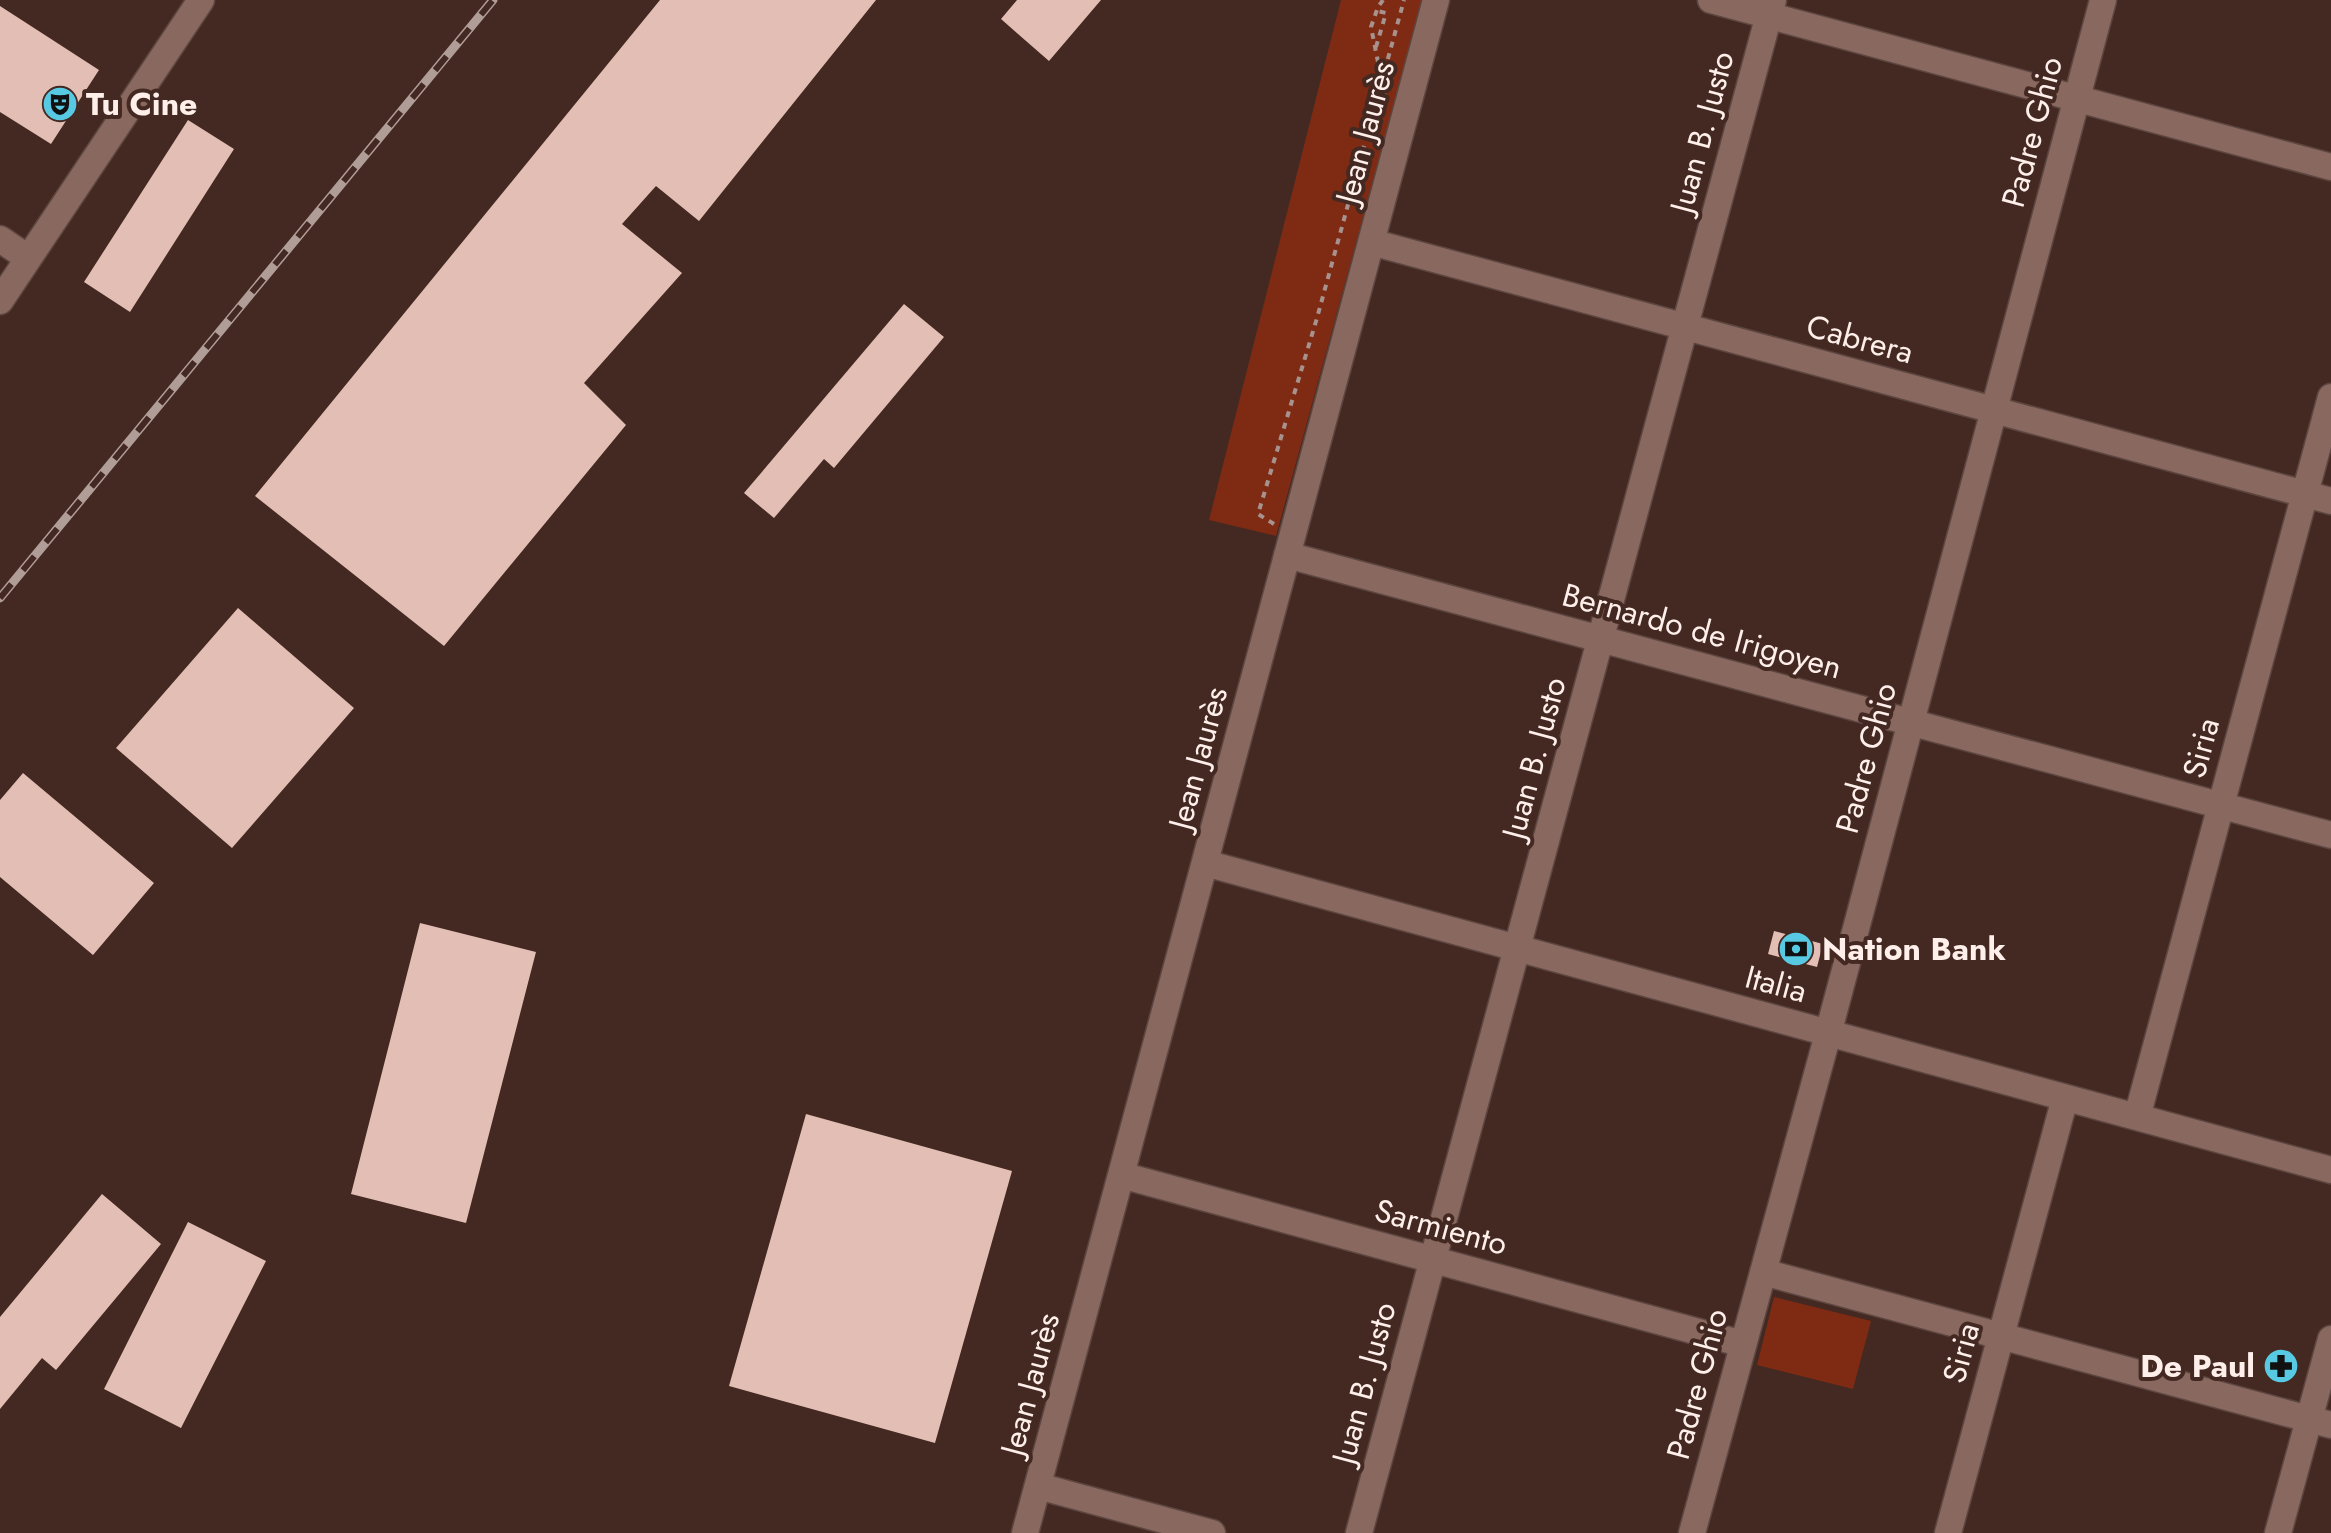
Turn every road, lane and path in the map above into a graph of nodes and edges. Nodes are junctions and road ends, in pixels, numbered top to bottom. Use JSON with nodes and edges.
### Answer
{"nodes":[{"id":1,"x":201,"y":0,"type":"edge"},
{"id":2,"x":1383,"y":0,"type":"edge"},
{"id":3,"x":1404,"y":0,"type":"edge"},
{"id":4,"x":1436,"y":0,"type":"edge"},
{"id":5,"x":1711,"y":0,"type":"edge"},
{"id":6,"x":2103,"y":0,"type":"edge"},
{"id":7,"x":1771,"y":8,"type":"edge"},
{"id":8,"x":1377,"y":11,"type":"junction"},
{"id":9,"x":1376,"y":49,"type":"junction"},
{"id":10,"x":1382,"y":80,"type":"junction"},
{"id":11,"x":2076,"y":99,"type":"junction"},
{"id":12,"x":1386,"y":103,"type":"dead end"},
{"id":13,"x":2331,"y":167,"type":"edge"},
{"id":14,"x":0,"y":239,"type":"edge"},
{"id":15,"x":1371,"y":242,"type":"junction"},
{"id":16,"x":28,"y":258,"type":"junction"},
{"id":17,"x":0,"y":301,"type":"edge"},
{"id":18,"x":1685,"y":327,"type":"junction"},
{"id":19,"x":2331,"y":397,"type":"edge"},
{"id":20,"x":1994,"y":410,"type":"junction"},
{"id":21,"x":2305,"y":494,"type":"junction"},
{"id":22,"x":2331,"y":501,"type":"edge"},
{"id":23,"x":1290,"y":545,"type":"junction"},
{"id":24,"x":1601,"y":639,"type":"junction"},
{"id":25,"x":1910,"y":722,"type":"junction"},
{"id":26,"x":2221,"y":806,"type":"junction"},
{"id":27,"x":2331,"y":835,"type":"edge"},
{"id":28,"x":1205,"y":863,"type":"junction"},
{"id":29,"x":1518,"y":949,"type":"junction"},
{"id":30,"x":1828,"y":1034,"type":"junction"},
{"id":31,"x":2065,"y":1098,"type":"junction"},
{"id":32,"x":2137,"y":1117,"type":"junction"},
{"id":33,"x":2331,"y":1170,"type":"edge"},
{"id":34,"x":1121,"y":1175,"type":"junction"},
{"id":35,"x":1433,"y":1260,"type":"junction"},
{"id":36,"x":1763,"y":1272,"type":"junction"},
{"id":37,"x":2001,"y":1336,"type":"junction"},
{"id":38,"x":2331,"y":1339,"type":"edge"},
{"id":39,"x":1743,"y":1344,"type":"junction"},
{"id":40,"x":2320,"y":1422,"type":"edge"},
{"id":41,"x":1038,"y":1486,"type":"junction"},
{"id":42,"x":1025,"y":1533,"type":"edge"},
{"id":43,"x":1212,"y":1533,"type":"edge"},
{"id":44,"x":1359,"y":1533,"type":"edge"},
{"id":45,"x":1692,"y":1533,"type":"edge"},
{"id":46,"x":1948,"y":1533,"type":"edge"},
{"id":47,"x":2278,"y":1533,"type":"edge"}],
"edges":[{"from":1,"to":16,"type":"street"},
{"from":2,"to":8,"type":"path"},
{"from":3,"to":10,"type":"path"},
{"from":4,"to":15,"type":"street","name":"Jean Jaurès"},
{"from":5,"to":7,"type":"street"},
{"from":6,"to":11,"type":"street","name":"Padre Ghio"},
{"from":7,"to":11,"type":"street"},
{"from":7,"to":18,"type":"street","name":"Juan B. Justo"},
{"from":8,"to":9,"type":"path"},
{"from":8,"to":9,"type":"path"},
{"from":9,"to":10,"type":"path"},
{"from":10,"to":12,"type":"path"},
{"from":10,"to":23,"type":"path"},
{"from":11,"to":13,"type":"street"},
{"from":11,"to":20,"type":"street","name":"Padre Ghio"},
{"from":14,"to":16,"type":"street"},
{"from":15,"to":18,"type":"street","name":"Cabrera"},
{"from":15,"to":23,"type":"street","name":"Jean Jaurès"},
{"from":16,"to":17,"type":"street"},
{"from":18,"to":20,"type":"street","name":"Cabrera"},
{"from":18,"to":24,"type":"street","name":"Juan B. Justo"},
{"from":19,"to":21,"type":"street","name":"Siria"},
{"from":20,"to":21,"type":"street","name":"Cabrera"},
{"from":20,"to":25,"type":"street","name":"Padre Ghio"},
{"from":21,"to":22,"type":"street","name":"Cabrera"},
{"from":21,"to":26,"type":"street","name":"Siria"},
{"from":23,"to":24,"type":"street","name":"Bernardo de Irigoyen"},
{"from":23,"to":28,"type":"street","name":"Jean Jaurès"},
{"from":24,"to":25,"type":"street","name":"Bernardo de Irigoyen"},
{"from":24,"to":29,"type":"street","name":"Juan B. Justo"},
{"from":25,"to":26,"type":"street","name":"Bernardo de Irigoyen"},
{"from":25,"to":30,"type":"street","name":"Padre Ghio"},
{"from":26,"to":27,"type":"street","name":"Bernardo de Irigoyen"},
{"from":26,"to":32,"type":"street","name":"Siria"},
{"from":28,"to":29,"type":"street","name":"Italia"},
{"from":28,"to":34,"type":"street","name":"Jean Jaurès"},
{"from":29,"to":30,"type":"street","name":"Italia"},
{"from":29,"to":35,"type":"street","name":"Juan B. Justo"},
{"from":30,"to":31,"type":"street","name":"Italia"},
{"from":30,"to":36,"type":"street","name":"Padre Ghio"},
{"from":31,"to":32,"type":"street","name":"Italia"},
{"from":31,"to":37,"type":"street","name":"Siria"},
{"from":32,"to":33,"type":"street","name":"Italia"},
{"from":34,"to":35,"type":"street","name":"Sarmiento"},
{"from":34,"to":41,"type":"street","name":"Jean Jaurès"},
{"from":35,"to":39,"type":"street","name":"Sarmiento"},
{"from":35,"to":44,"type":"street","name":"Juan B. Justo"},
{"from":36,"to":37,"type":"street"},
{"from":36,"to":39,"type":"street","name":"Padre Ghio"},
{"from":37,"to":40,"type":"street"},
{"from":37,"to":46,"type":"street","name":"Siria"},
{"from":38,"to":40,"type":"street"},
{"from":39,"to":45,"type":"street","name":"Padre Ghio"},
{"from":40,"to":47,"type":"street"},
{"from":41,"to":42,"type":"street","name":"Jean Jaurès"},
{"from":41,"to":43,"type":"street"}]}
